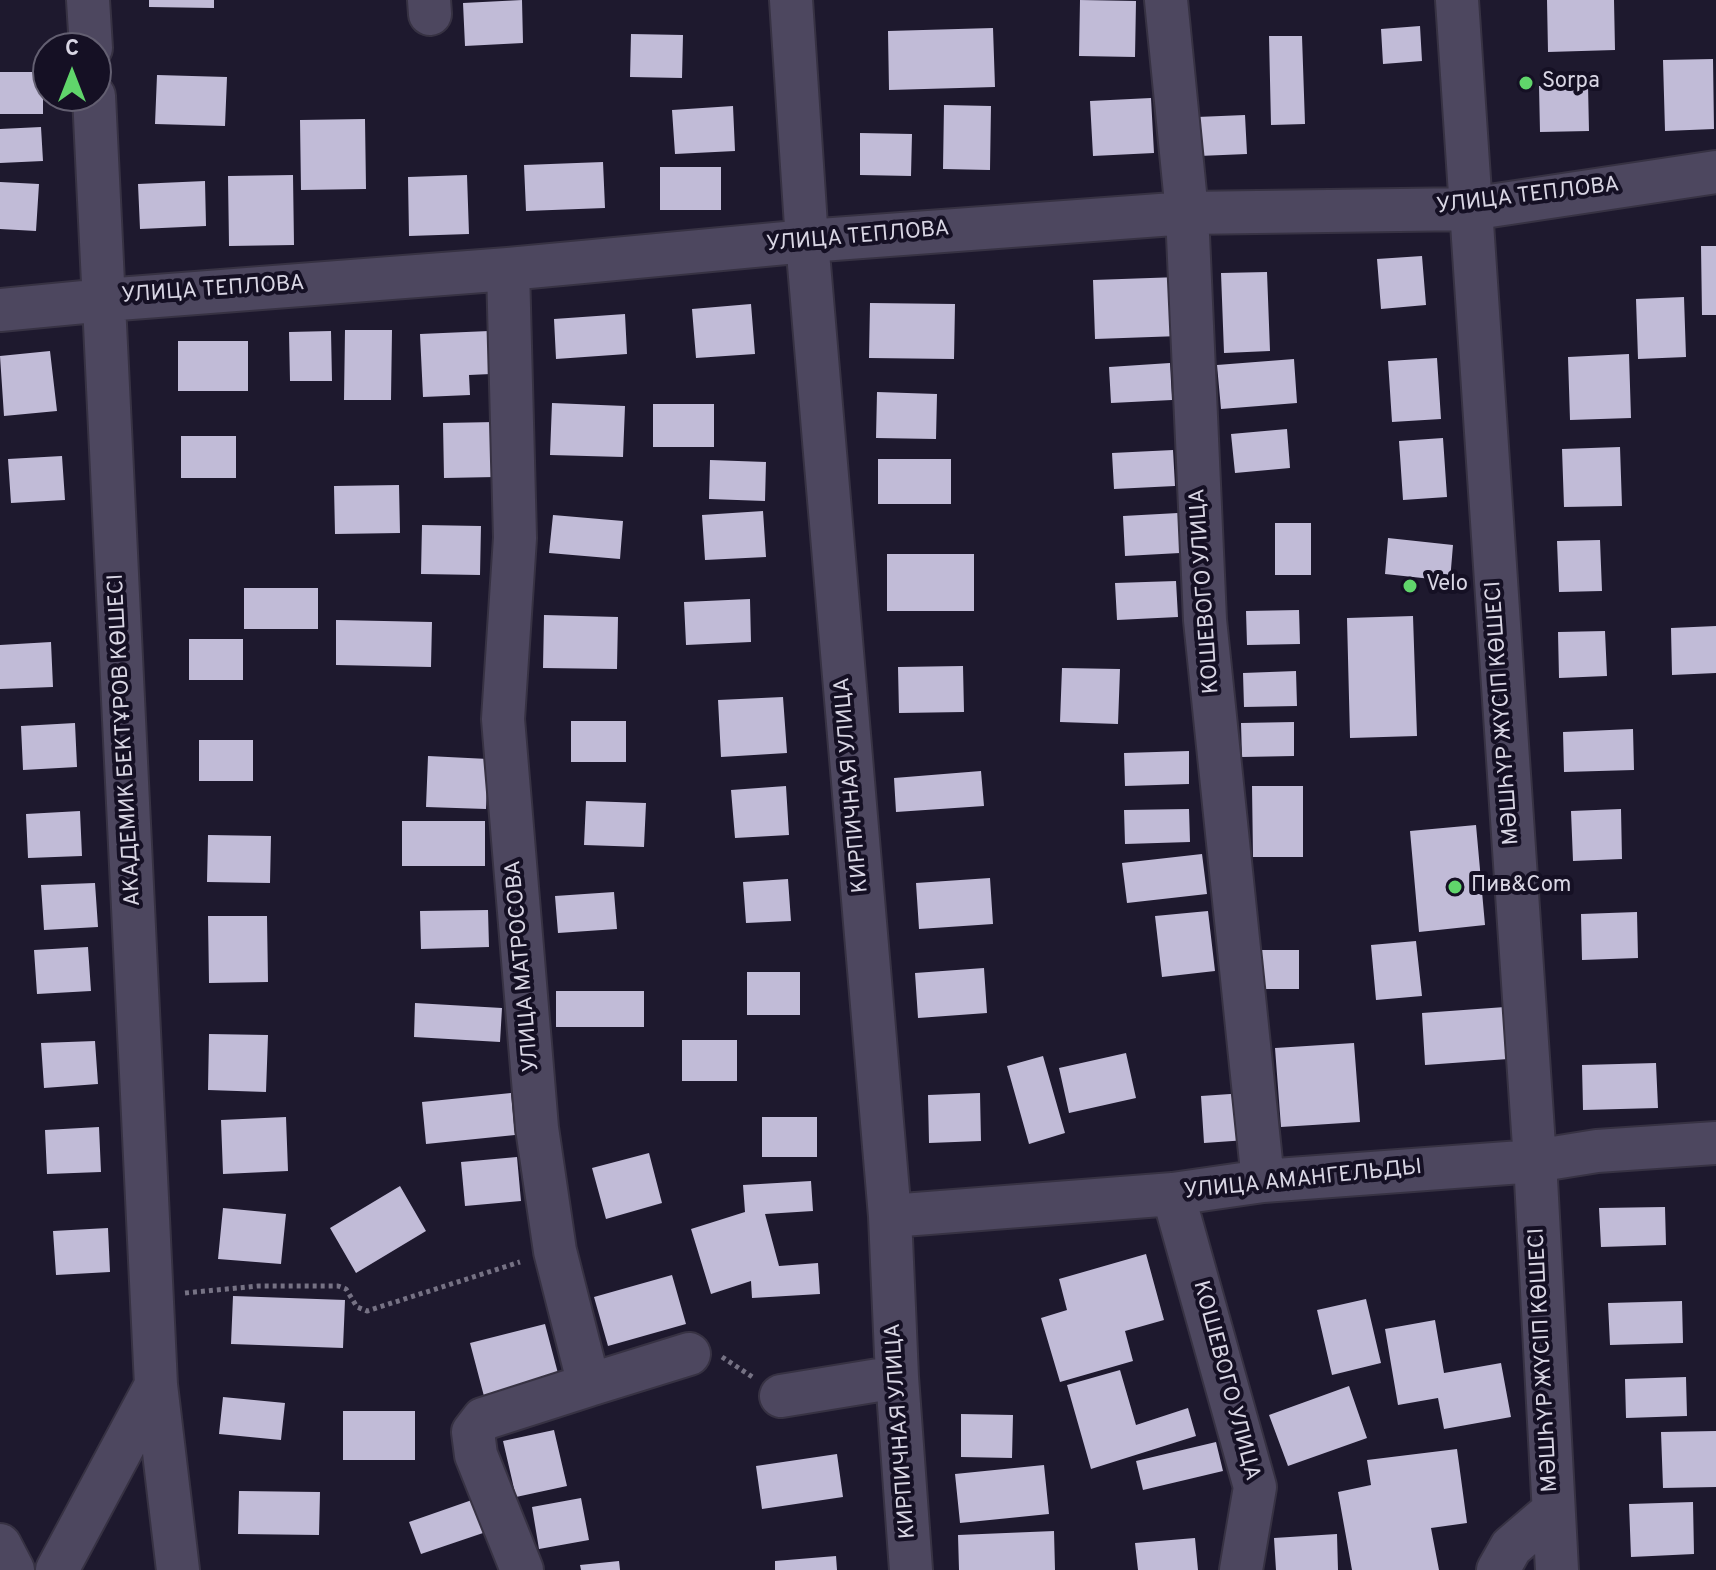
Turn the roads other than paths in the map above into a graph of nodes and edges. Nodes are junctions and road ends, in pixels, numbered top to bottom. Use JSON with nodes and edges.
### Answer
{"nodes":[{"id":1,"x":88,"y":0,"type":"edge"},
{"id":2,"x":791,"y":0,"type":"edge"},
{"id":3,"x":1166,"y":0,"type":"edge"},
{"id":4,"x":1457,"y":0,"type":"edge"},
{"id":5,"x":90,"y":32,"type":"edge"},
{"id":6,"x":95,"y":112,"type":"edge"},
{"id":7,"x":1716,"y":172,"type":"edge"},
{"id":8,"x":1470,"y":209,"type":"junction"},
{"id":9,"x":1187,"y":213,"type":"junction"},
{"id":10,"x":807,"y":241,"type":"junction"},
{"id":11,"x":508,"y":269,"type":"junction"},
{"id":12,"x":105,"y":300,"type":"junction"},
{"id":13,"x":0,"y":310,"type":"edge"},
{"id":14,"x":1716,"y":1143,"type":"edge"},
{"id":15,"x":1535,"y":1161,"type":"junction"},
{"id":16,"x":1263,"y":1181,"type":"junction"},
{"id":17,"x":1173,"y":1194,"type":"junction"},
{"id":18,"x":890,"y":1216,"type":"junction"},
{"id":19,"x":689,"y":1354,"type":"road end"},
{"id":20,"x":897,"y":1377,"type":"junction"},
{"id":21,"x":156,"y":1385,"type":"junction"},
{"id":22,"x":589,"y":1385,"type":"junction"},
{"id":23,"x":781,"y":1396,"type":"road end"},
{"id":24,"x":1553,"y":1511,"type":"junction"},
{"id":25,"x":0,"y":1545,"type":"edge"},
{"id":26,"x":13,"y":1570,"type":"edge"},
{"id":27,"x":57,"y":1570,"type":"edge"},
{"id":28,"x":178,"y":1570,"type":"edge"},
{"id":29,"x":522,"y":1570,"type":"edge"},
{"id":30,"x":911,"y":1570,"type":"edge"},
{"id":31,"x":1241,"y":1570,"type":"edge"},
{"id":32,"x":1498,"y":1570,"type":"edge"},
{"id":33,"x":1557,"y":1570,"type":"edge"}],
"edges":[{"from":1,"to":5,"type":"street"},
{"from":2,"to":10,"type":"street","name":"КИРПИЧНАЯ УЛИЦА"},
{"from":3,"to":9,"type":"street","name":"КОШЕВОГО УЛИЦА"},
{"from":4,"to":8,"type":"street","name":"МӘШҺҮР ЖҮСІП КӨШЕСІ"},
{"from":6,"to":12,"type":"street","name":"АКАДЕМИК БЕКТҰРОВ КӨШЕСІ"},
{"from":7,"to":8,"type":"street","name":"УЛИЦА ТЕПЛОВА"},
{"from":8,"to":9,"type":"street","name":"УЛИЦА ТЕПЛОВА"},
{"from":8,"to":15,"type":"street","name":"МӘШҺҮР ЖҮСІП КӨШЕСІ"},
{"from":9,"to":10,"type":"street","name":"УЛИЦА ТЕПЛОВА"},
{"from":9,"to":16,"type":"street","name":"КОШЕВОГО УЛИЦА"},
{"from":10,"to":11,"type":"street","name":"УЛИЦА ТЕПЛОВА"},
{"from":10,"to":18,"type":"street","name":"КИРПИЧНАЯ УЛИЦА"},
{"from":11,"to":12,"type":"street","name":"УЛИЦА ТЕПЛОВА"},
{"from":11,"to":22,"type":"street","name":"УЛИЦА МАТРОСОВА"},
{"from":12,"to":13,"type":"street","name":"УЛИЦА ТЕПЛОВА"},
{"from":12,"to":21,"type":"street","name":"АКАДЕМИК БЕКТҰРОВ КӨШЕСІ"},
{"from":14,"to":15,"type":"street","name":"УЛИЦА АМАНГЕЛЬДЫ"},
{"from":15,"to":16,"type":"street","name":"УЛИЦА АМАНГЕЛЬДЫ"},
{"from":15,"to":24,"type":"street","name":"МӘШҺҮР ЖҮСІП КӨШЕСІ"},
{"from":16,"to":17,"type":"street","name":"УЛИЦА АМАНГЕЛЬДЫ"},
{"from":17,"to":18,"type":"street","name":"УЛИЦА АМАНГЕЛЬДЫ"},
{"from":17,"to":31,"type":"street","name":"КОШЕВОГО УЛИЦА"},
{"from":18,"to":20,"type":"street","name":"КИРПИЧНАЯ УЛИЦА"},
{"from":19,"to":22,"type":"street"},
{"from":20,"to":23,"type":"street"},
{"from":20,"to":30,"type":"street","name":"КИРПИЧНАЯ УЛИЦА"},
{"from":21,"to":27,"type":"street"},
{"from":21,"to":28,"type":"street","name":"АКАДЕМИК БЕКТҰРОВ КӨШЕСІ"},
{"from":22,"to":29,"type":"street"},
{"from":24,"to":32,"type":"street"},
{"from":24,"to":33,"type":"street","name":"МӘШҺҮР ЖҮСІП КӨШЕСІ"},
{"from":25,"to":26,"type":"street"}]}
